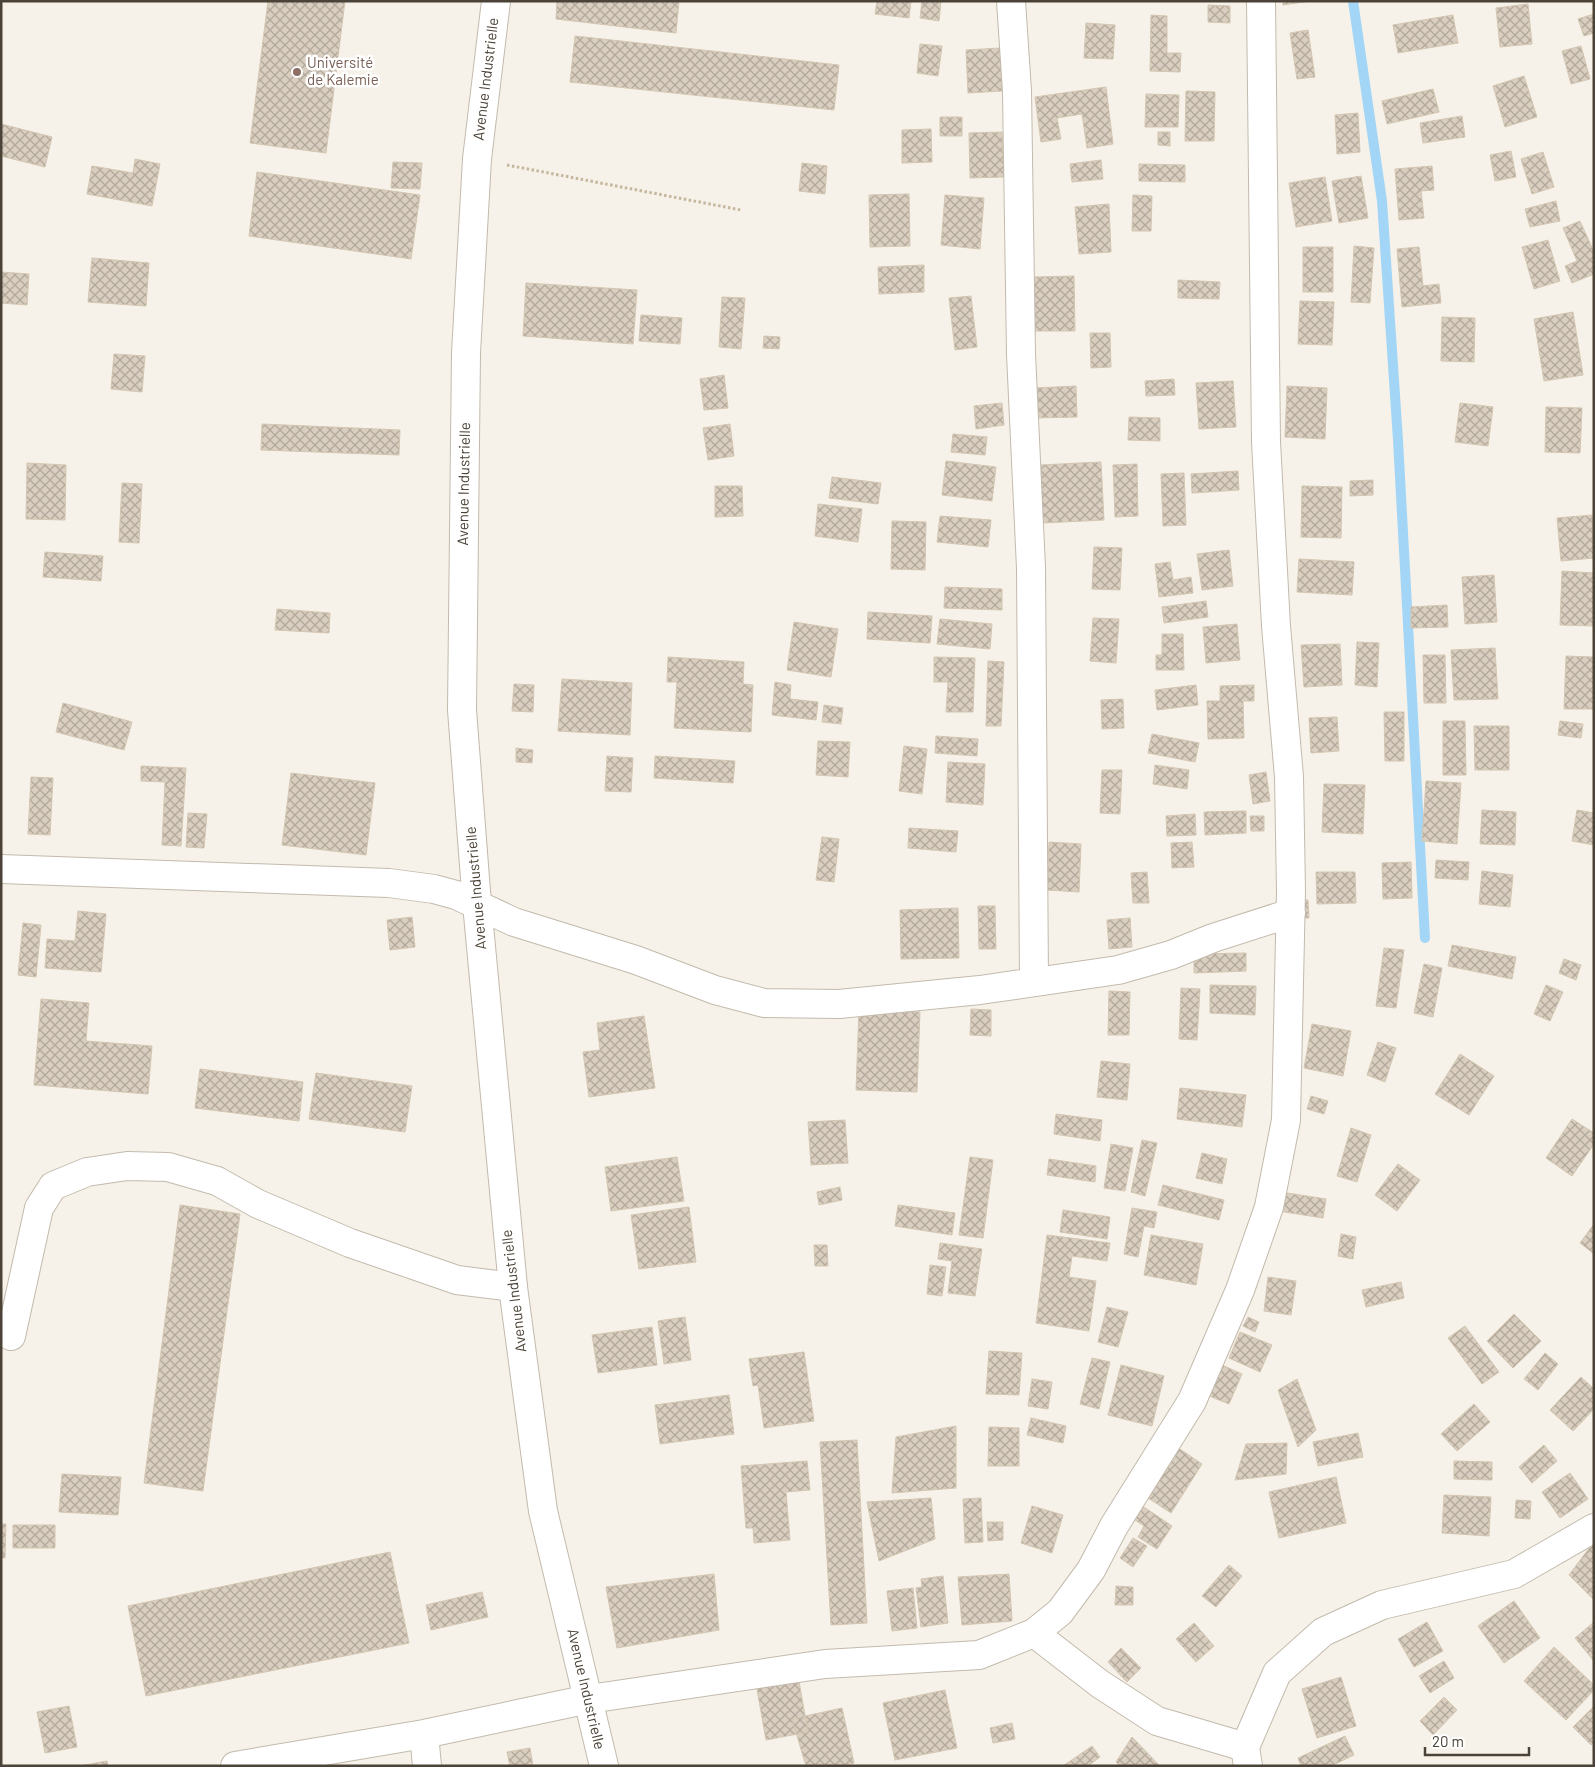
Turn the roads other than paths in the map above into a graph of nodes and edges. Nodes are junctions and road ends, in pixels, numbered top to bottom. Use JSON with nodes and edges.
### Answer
{"nodes":[{"id":1,"x":496,"y":1,"type":"edge"},
{"id":2,"x":1011,"y":1,"type":"edge"},
{"id":3,"x":1261,"y":1,"type":"edge"},
{"id":4,"x":1,"y":869,"type":"edge"},
{"id":5,"x":476,"y":904,"type":"junction"},
{"id":6,"x":1291,"y":913,"type":"junction"},
{"id":7,"x":1034,"y":982,"type":"junction"},
{"id":8,"x":513,"y":1287,"type":"junction"},
{"id":9,"x":11,"y":1336,"type":"dead end"},
{"id":10,"x":1594,"y":1528,"type":"edge"},
{"id":11,"x":1034,"y":1633,"type":"junction"},
{"id":12,"x":589,"y":1700,"type":"junction"},
{"id":13,"x":424,"y":1734,"type":"junction"},
{"id":14,"x":1246,"y":1757,"type":"edge"},
{"id":15,"x":235,"y":1766,"type":"edge"},
{"id":16,"x":427,"y":1766,"type":"edge"},
{"id":17,"x":604,"y":1766,"type":"edge"}],
"edges":[{"from":1,"to":5,"type":"street","name":"Avenue Industrielle"},
{"from":2,"to":7,"type":"street"},
{"from":3,"to":6,"type":"street"},
{"from":4,"to":5,"type":"street"},
{"from":5,"to":7,"type":"street"},
{"from":5,"to":8,"type":"street","name":"Avenue Industrielle"},
{"from":6,"to":7,"type":"street"},
{"from":6,"to":11,"type":"street"},
{"from":8,"to":9,"type":"street"},
{"from":8,"to":12,"type":"street","name":"Avenue Industrielle"},
{"from":10,"to":14,"type":"street"},
{"from":11,"to":12,"type":"street"},
{"from":11,"to":14,"type":"street"},
{"from":12,"to":13,"type":"street"},
{"from":12,"to":17,"type":"street","name":"Avenue Industrielle"},
{"from":13,"to":15,"type":"street"},
{"from":13,"to":16,"type":"street"}]}
